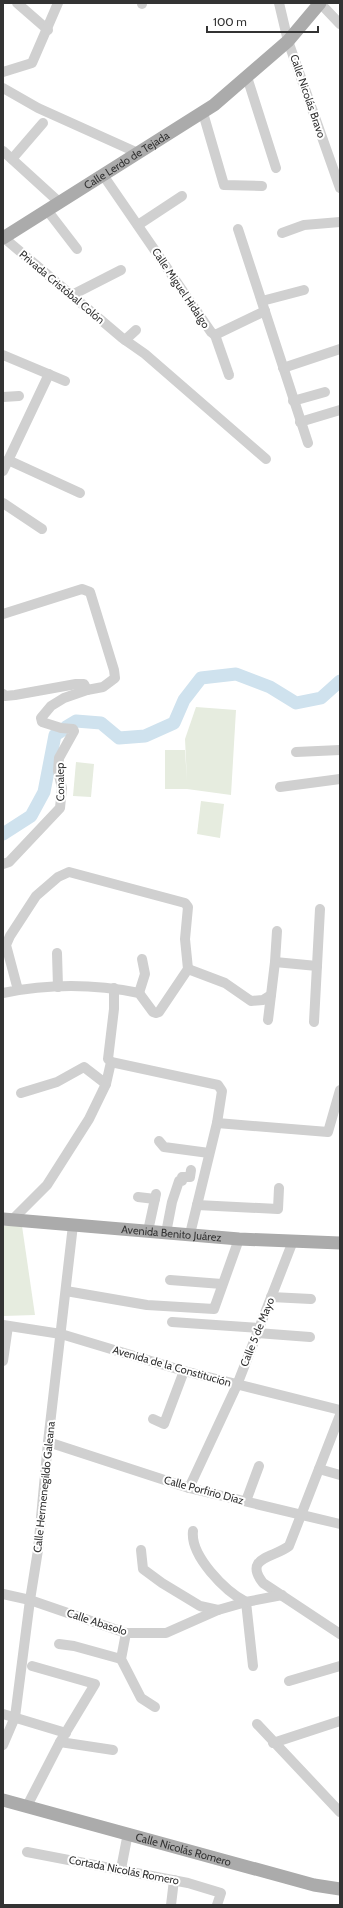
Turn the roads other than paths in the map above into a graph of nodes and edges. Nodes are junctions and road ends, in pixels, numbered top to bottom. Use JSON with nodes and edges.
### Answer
{"nodes":[{"id":1,"x":17,"y":3,"type":"edge"},
{"id":2,"x":58,"y":3,"type":"edge"},
{"id":3,"x":279,"y":3,"type":"edge"},
{"id":4,"x":320,"y":3,"type":"edge"},
{"id":5,"x":340,"y":24,"type":"edge"},
{"id":6,"x":48,"y":30,"type":"junction"},
{"id":7,"x":288,"y":41,"type":"junction"},
{"id":8,"x":3,"y":72,"type":"edge"},
{"id":9,"x":247,"y":77,"type":"junction"},
{"id":10,"x":3,"y":88,"type":"edge"},
{"id":11,"x":203,"y":113,"type":"junction"},
{"id":12,"x":43,"y":123,"type":"dead end"},
{"id":13,"x":3,"y":151,"type":"edge"},
{"id":14,"x":138,"y":153,"type":"junction"},
{"id":15,"x":12,"y":159,"type":"junction"},
{"id":16,"x":276,"y":168,"type":"dead end"},
{"id":17,"x":103,"y":175,"type":"junction"},
{"id":18,"x":262,"y":186,"type":"dead end"},
{"id":19,"x":340,"y":188,"type":"edge"},
{"id":20,"x":182,"y":196,"type":"dead end"},
{"id":21,"x":59,"y":202,"type":"junction"},
{"id":22,"x":47,"y":210,"type":"junction"},
{"id":23,"x":340,"y":222,"type":"edge"},
{"id":24,"x":138,"y":225,"type":"junction"},
{"id":25,"x":238,"y":229,"type":"dead end"},
{"id":26,"x":282,"y":233,"type":"dead end"},
{"id":27,"x":3,"y":237,"type":"edge"},
{"id":28,"x":78,"y":249,"type":"dead end"},
{"id":29,"x":121,"y":270,"type":"dead end"},
{"id":30,"x":304,"y":290,"type":"dead end"},
{"id":31,"x":72,"y":294,"type":"junction"},
{"id":32,"x":262,"y":301,"type":"junction"},
{"id":33,"x":265,"y":311,"type":"junction"},
{"id":34,"x":136,"y":330,"type":"dead end"},
{"id":35,"x":215,"y":335,"type":"junction"},
{"id":36,"x":123,"y":338,"type":"junction"},
{"id":37,"x":340,"y":349,"type":"edge"},
{"id":38,"x":3,"y":355,"type":"edge"},
{"id":39,"x":283,"y":368,"type":"junction"},
{"id":40,"x":50,"y":374,"type":"junction"},
{"id":41,"x":229,"y":375,"type":"dead end"},
{"id":42,"x":65,"y":381,"type":"dead end"},
{"id":43,"x":325,"y":392,"type":"dead end"},
{"id":44,"x":20,"y":396,"type":"dead end"},
{"id":45,"x":3,"y":397,"type":"edge"},
{"id":46,"x":293,"y":401,"type":"junction"},
{"id":47,"x":340,"y":410,"type":"edge"},
{"id":48,"x":300,"y":422,"type":"junction"},
{"id":49,"x":308,"y":443,"type":"dead end"},
{"id":50,"x":8,"y":460,"type":"junction"},
{"id":51,"x":266,"y":460,"type":"dead end"},
{"id":52,"x":3,"y":471,"type":"edge"},
{"id":53,"x":80,"y":493,"type":"dead end"},
{"id":54,"x":3,"y":503,"type":"edge"},
{"id":55,"x":42,"y":529,"type":"dead end"},
{"id":56,"x":3,"y":614,"type":"edge"},
{"id":57,"x":87,"y":690,"type":"junction"},
{"id":58,"x":3,"y":694,"type":"edge"},
{"id":59,"x":340,"y":750,"type":"edge"},
{"id":60,"x":296,"y":752,"type":"dead end"},
{"id":61,"x":340,"y":779,"type":"edge"},
{"id":62,"x":280,"y":787,"type":"dead end"},
{"id":63,"x":3,"y":864,"type":"edge"},
{"id":64,"x":320,"y":909,"type":"dead end"},
{"id":65,"x":277,"y":931,"type":"dead end"},
{"id":66,"x":57,"y":953,"type":"dead end"},
{"id":67,"x":142,"y":959,"type":"dead end"},
{"id":68,"x":275,"y":962,"type":"junction"},
{"id":69,"x":317,"y":966,"type":"junction"},
{"id":70,"x":188,"y":969,"type":"junction"},
{"id":71,"x":58,"y":987,"type":"junction"},
{"id":72,"x":114,"y":988,"type":"junction"},
{"id":73,"x":18,"y":990,"type":"junction"},
{"id":74,"x":3,"y":993,"type":"edge"},
{"id":75,"x":139,"y":993,"type":"junction"},
{"id":76,"x":271,"y":995,"type":"junction"},
{"id":77,"x":268,"y":1020,"type":"dead end"},
{"id":78,"x":314,"y":1022,"type":"dead end"},
{"id":79,"x":111,"y":1062,"type":"junction"},
{"id":80,"x":106,"y":1084,"type":"junction"},
{"id":81,"x":340,"y":1090,"type":"edge"},
{"id":82,"x":21,"y":1093,"type":"dead end"},
{"id":83,"x":217,"y":1123,"type":"junction"},
{"id":84,"x":159,"y":1141,"type":"dead end"},
{"id":85,"x":209,"y":1153,"type":"junction"},
{"id":86,"x":191,"y":1170,"type":"dead end"},
{"id":87,"x":279,"y":1188,"type":"dead end"},
{"id":88,"x":138,"y":1196,"type":"dead end"},
{"id":89,"x":197,"y":1205,"type":"junction"},
{"id":90,"x":7,"y":1220,"type":"edge"},
{"id":91,"x":73,"y":1226,"type":"junction"},
{"id":92,"x":148,"y":1231,"type":"junction"},
{"id":93,"x":166,"y":1233,"type":"junction"},
{"id":94,"x":190,"y":1234,"type":"junction"},
{"id":95,"x":239,"y":1238,"type":"junction"},
{"id":96,"x":293,"y":1241,"type":"junction"},
{"id":97,"x":340,"y":1243,"type":"edge"},
{"id":98,"x":170,"y":1280,"type":"dead end"},
{"id":99,"x":222,"y":1284,"type":"junction"},
{"id":100,"x":66,"y":1291,"type":"junction"},
{"id":101,"x":271,"y":1297,"type":"junction"},
{"id":102,"x":311,"y":1299,"type":"dead end"},
{"id":103,"x":172,"y":1322,"type":"dead end"},
{"id":104,"x":5,"y":1326,"type":"edge"},
{"id":105,"x":258,"y":1330,"type":"junction"},
{"id":106,"x":62,"y":1334,"type":"junction"},
{"id":107,"x":310,"y":1337,"type":"dead end"},
{"id":108,"x":3,"y":1361,"type":"edge"},
{"id":109,"x":184,"y":1371,"type":"junction"},
{"id":110,"x":237,"y":1385,"type":"junction"},
{"id":111,"x":340,"y":1410,"type":"edge"},
{"id":112,"x":340,"y":1415,"type":"edge"},
{"id":113,"x":153,"y":1420,"type":"dead end"},
{"id":114,"x":48,"y":1442,"type":"junction"},
{"id":115,"x":259,"y":1466,"type":"dead end"},
{"id":116,"x":319,"y":1469,"type":"junction"},
{"id":117,"x":340,"y":1475,"type":"edge"},
{"id":118,"x":189,"y":1488,"type":"junction"},
{"id":119,"x":246,"y":1501,"type":"junction"},
{"id":120,"x":301,"y":1514,"type":"junction"},
{"id":121,"x":340,"y":1524,"type":"edge"},
{"id":122,"x":193,"y":1531,"type":"dead end"},
{"id":123,"x":141,"y":1550,"type":"dead end"},
{"id":124,"x":3,"y":1594,"type":"edge"},
{"id":125,"x":282,"y":1595,"type":"junction"},
{"id":126,"x":30,"y":1600,"type":"junction"},
{"id":127,"x":246,"y":1602,"type":"junction"},
{"id":128,"x":218,"y":1610,"type":"junction"},
{"id":129,"x":126,"y":1633,"type":"junction"},
{"id":130,"x":340,"y":1634,"type":"edge"},
{"id":131,"x":59,"y":1644,"type":"dead end"},
{"id":132,"x":121,"y":1659,"type":"junction"},
{"id":133,"x":32,"y":1666,"type":"dead end"},
{"id":134,"x":253,"y":1666,"type":"dead end"},
{"id":135,"x":340,"y":1666,"type":"edge"},
{"id":136,"x":290,"y":1681,"type":"dead end"},
{"id":137,"x":155,"y":1707,"type":"dead end"},
{"id":138,"x":3,"y":1714,"type":"edge"},
{"id":139,"x":15,"y":1717,"type":"junction"},
{"id":140,"x":340,"y":1721,"type":"edge"},
{"id":141,"x":257,"y":1724,"type":"dead end"},
{"id":142,"x":66,"y":1733,"type":"junction"},
{"id":143,"x":60,"y":1742,"type":"junction"},
{"id":144,"x":273,"y":1743,"type":"junction"},
{"id":145,"x":3,"y":1745,"type":"edge"},
{"id":146,"x":113,"y":1750,"type":"dead end"},
{"id":147,"x":3,"y":1800,"type":"edge"},
{"id":148,"x":27,"y":1806,"type":"junction"},
{"id":149,"x":340,"y":1812,"type":"edge"},
{"id":150,"x":128,"y":1833,"type":"junction"},
{"id":151,"x":27,"y":1852,"type":"dead end"},
{"id":152,"x":121,"y":1870,"type":"junction"},
{"id":153,"x":174,"y":1880,"type":"junction"},
{"id":154,"x":340,"y":1889,"type":"edge"},
{"id":155,"x":171,"y":1905,"type":"edge"},
{"id":156,"x":217,"y":1905,"type":"edge"}],
"edges":[{"from":1,"to":6,"type":"street"},
{"from":2,"to":6,"type":"street"},
{"from":3,"to":7,"type":"street","name":"Calle Nicolás Bravo"},
{"from":4,"to":5,"type":"street"},
{"from":4,"to":7,"type":"main road","name":"Calle Lerdo de Tejada"},
{"from":6,"to":8,"type":"street"},
{"from":7,"to":9,"type":"main road","name":"Calle Lerdo de Tejada"},
{"from":7,"to":19,"type":"street","name":"Calle Nicolás Bravo"},
{"from":9,"to":11,"type":"main road","name":"Calle Lerdo de Tejada"},
{"from":9,"to":16,"type":"street"},
{"from":10,"to":14,"type":"street"},
{"from":11,"to":14,"type":"main road","name":"Calle Lerdo de Tejada"},
{"from":11,"to":18,"type":"street"},
{"from":12,"to":15,"type":"street"},
{"from":13,"to":15,"type":"street"},
{"from":14,"to":17,"type":"main road","name":"Calle Lerdo de Tejada"},
{"from":15,"to":21,"type":"street"},
{"from":17,"to":21,"type":"main road","name":"Calle Lerdo de Tejada"},
{"from":17,"to":24,"type":"street","name":"Calle Miguel Hidalgo"},
{"from":20,"to":24,"type":"street"},
{"from":21,"to":22,"type":"main road","name":"Calle Lerdo de Tejada"},
{"from":22,"to":27,"type":"main road","name":"Calle Lerdo de Tejada"},
{"from":22,"to":28,"type":"street"},
{"from":23,"to":26,"type":"street"},
{"from":24,"to":35,"type":"street","name":"Calle Miguel Hidalgo"},
{"from":25,"to":32,"type":"street"},
{"from":27,"to":31,"type":"street","name":"Privada Cristóbal Colón"},
{"from":29,"to":31,"type":"street"},
{"from":30,"to":32,"type":"street"},
{"from":31,"to":36,"type":"street","name":"Privada Cristóbal Colón"},
{"from":32,"to":33,"type":"street"},
{"from":33,"to":35,"type":"street","name":"Calle Miguel Hidalgo"},
{"from":33,"to":39,"type":"street"},
{"from":34,"to":36,"type":"street"},
{"from":35,"to":41,"type":"street"},
{"from":36,"to":51,"type":"street","name":"Privada Cristóbal Colón"},
{"from":37,"to":39,"type":"street"},
{"from":38,"to":40,"type":"street"},
{"from":39,"to":46,"type":"street"},
{"from":40,"to":42,"type":"street"},
{"from":40,"to":50,"type":"street"},
{"from":43,"to":46,"type":"street"},
{"from":44,"to":45,"type":"street"},
{"from":46,"to":48,"type":"street"},
{"from":47,"to":48,"type":"street"},
{"from":48,"to":49,"type":"street"},
{"from":50,"to":52,"type":"street"},
{"from":50,"to":53,"type":"street"},
{"from":54,"to":55,"type":"street"},
{"from":56,"to":57,"type":"street","name":"Conalep"},
{"from":57,"to":58,"type":"street"},
{"from":57,"to":63,"type":"street","name":"Conalep"},
{"from":59,"to":60,"type":"street"},
{"from":61,"to":62,"type":"street"},
{"from":64,"to":69,"type":"street"},
{"from":65,"to":68,"type":"street"},
{"from":66,"to":71,"type":"street"},
{"from":67,"to":75,"type":"street"},
{"from":68,"to":69,"type":"street"},
{"from":68,"to":76,"type":"street"},
{"from":69,"to":78,"type":"street"},
{"from":70,"to":73,"type":"street"},
{"from":70,"to":75,"type":"street"},
{"from":70,"to":76,"type":"street"},
{"from":71,"to":72,"type":"street"},
{"from":71,"to":73,"type":"street"},
{"from":72,"to":75,"type":"street"},
{"from":72,"to":79,"type":"street"},
{"from":73,"to":74,"type":"street"},
{"from":76,"to":77,"type":"street"},
{"from":79,"to":80,"type":"street"},
{"from":79,"to":83,"type":"street"},
{"from":80,"to":82,"type":"street"},
{"from":80,"to":90,"type":"street"},
{"from":81,"to":83,"type":"street"},
{"from":83,"to":85,"type":"street"},
{"from":84,"to":85,"type":"street"},
{"from":85,"to":89,"type":"street"},
{"from":86,"to":93,"type":"street"},
{"from":87,"to":89,"type":"street"},
{"from":88,"to":92,"type":"street"},
{"from":89,"to":94,"type":"street"},
{"from":90,"to":91,"type":"main road","name":"Avenida Benito Juárez"},
{"from":91,"to":92,"type":"main road","name":"Avenida Benito Juárez"},
{"from":91,"to":100,"type":"street","name":"Calle Hermenegildo Galeana"},
{"from":92,"to":93,"type":"main road","name":"Avenida Benito Juárez"},
{"from":93,"to":94,"type":"main road","name":"Avenida Benito Juárez"},
{"from":94,"to":95,"type":"main road","name":"Avenida Benito Juárez"},
{"from":95,"to":96,"type":"main road","name":"Avenida Benito Juárez"},
{"from":95,"to":99,"type":"street"},
{"from":96,"to":97,"type":"main road","name":"Avenida Benito Juárez"},
{"from":96,"to":101,"type":"street","name":"Calle 5 de Mayo"},
{"from":98,"to":99,"type":"street"},
{"from":99,"to":100,"type":"street"},
{"from":100,"to":106,"type":"street","name":"Calle Hermenegildo Galeana"},
{"from":101,"to":102,"type":"street"},
{"from":101,"to":105,"type":"street","name":"Calle 5 de Mayo"},
{"from":103,"to":105,"type":"street"},
{"from":104,"to":106,"type":"street","name":"Avenida de la Constitución"},
{"from":104,"to":108,"type":"street"},
{"from":105,"to":107,"type":"street"},
{"from":105,"to":110,"type":"street","name":"Calle 5 de Mayo"},
{"from":106,"to":109,"type":"street","name":"Avenida de la Constitución"},
{"from":106,"to":114,"type":"street","name":"Calle Hermenegildo Galeana"},
{"from":109,"to":110,"type":"street","name":"Avenida de la Constitución"},
{"from":109,"to":113,"type":"street"},
{"from":110,"to":111,"type":"street","name":"Avenida de la Constitución"},
{"from":110,"to":118,"type":"street","name":"Calle 5 de Mayo"},
{"from":112,"to":116,"type":"street"},
{"from":114,"to":118,"type":"street","name":"Calle Porfirio Díaz"},
{"from":114,"to":126,"type":"street","name":"Calle Hermenegildo Galeana"},
{"from":115,"to":119,"type":"street"},
{"from":116,"to":117,"type":"street"},
{"from":116,"to":120,"type":"street"},
{"from":118,"to":119,"type":"street","name":"Calle Porfirio Díaz"},
{"from":119,"to":120,"type":"street","name":"Calle Porfirio Díaz"},
{"from":120,"to":121,"type":"street","name":"Calle Porfirio Díaz"},
{"from":120,"to":125,"type":"street"},
{"from":122,"to":127,"type":"street"},
{"from":123,"to":128,"type":"street"},
{"from":124,"to":126,"type":"street","name":"Calle Abasolo"},
{"from":125,"to":127,"type":"street","name":"Calle Abasolo"},
{"from":125,"to":130,"type":"street"},
{"from":126,"to":129,"type":"street","name":"Calle Abasolo"},
{"from":126,"to":139,"type":"street","name":"Calle Hermenegildo Galeana"},
{"from":127,"to":128,"type":"street","name":"Calle Abasolo"},
{"from":127,"to":134,"type":"street"},
{"from":128,"to":129,"type":"street","name":"Calle Abasolo"},
{"from":129,"to":132,"type":"street"},
{"from":131,"to":132,"type":"street"},
{"from":132,"to":137,"type":"street"},
{"from":133,"to":142,"type":"street"},
{"from":135,"to":136,"type":"street"},
{"from":138,"to":139,"type":"street"},
{"from":139,"to":142,"type":"street"},
{"from":139,"to":145,"type":"street","name":"Calle Hermenegildo Galeana"},
{"from":140,"to":144,"type":"street"},
{"from":141,"to":144,"type":"street"},
{"from":142,"to":143,"type":"street"},
{"from":143,"to":146,"type":"street"},
{"from":143,"to":148,"type":"street"},
{"from":144,"to":149,"type":"street"},
{"from":147,"to":148,"type":"main road","name":"Calle Nicolás Romero"},
{"from":148,"to":150,"type":"main road","name":"Calle Nicolás Romero"},
{"from":150,"to":152,"type":"street"},
{"from":150,"to":154,"type":"main road","name":"Calle Nicolás Romero"},
{"from":151,"to":152,"type":"street","name":"Cortada Nicolás Romero"},
{"from":152,"to":153,"type":"street","name":"Cortada Nicolás Romero"},
{"from":153,"to":155,"type":"street"},
{"from":153,"to":156,"type":"street","name":"Cortada Nicolás Romero"}]}
